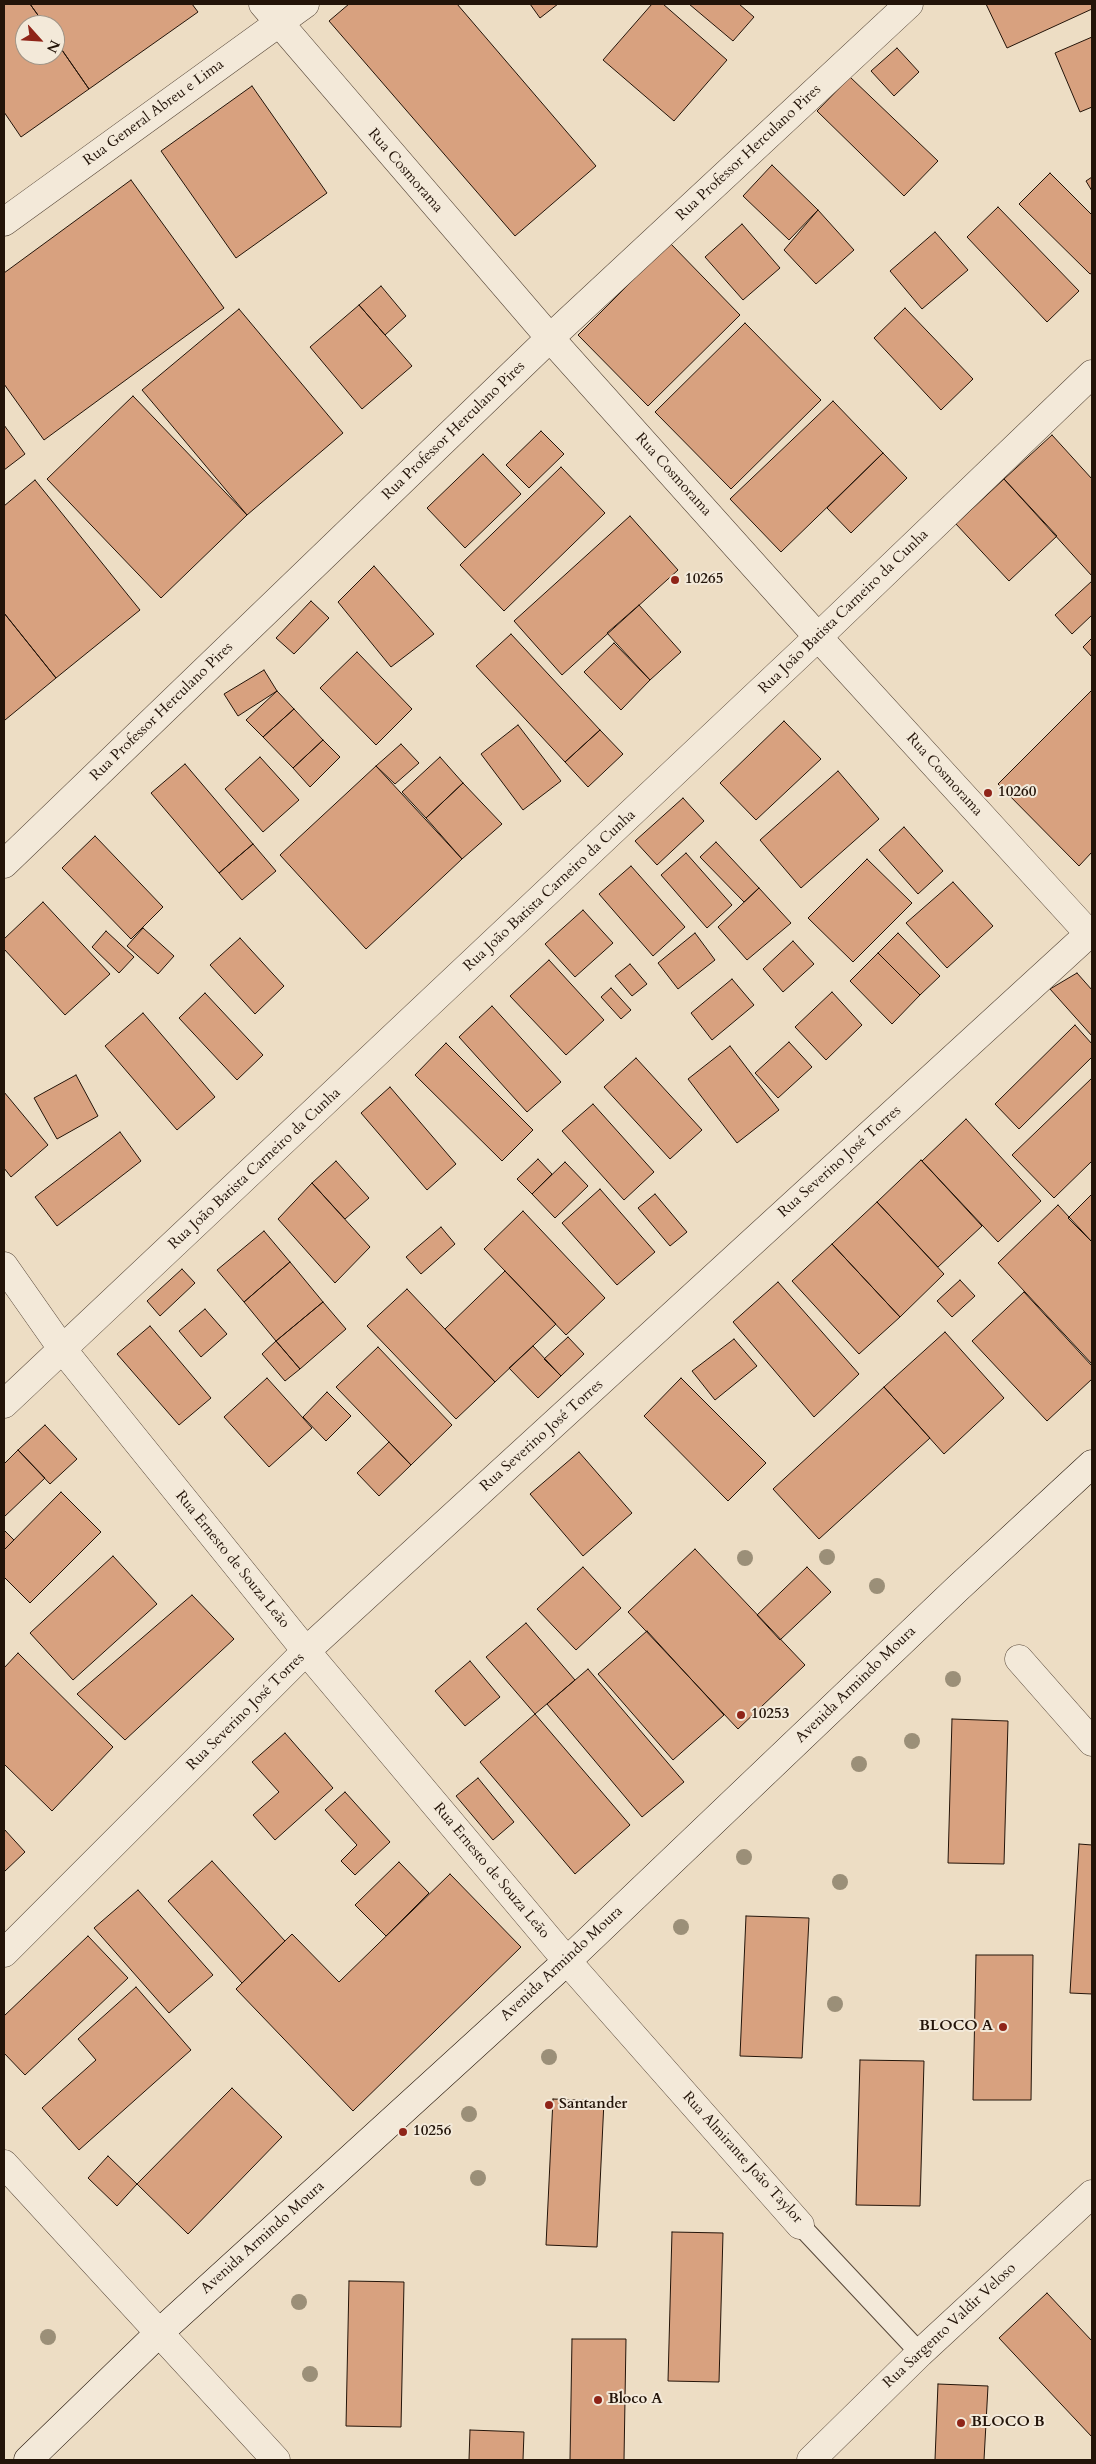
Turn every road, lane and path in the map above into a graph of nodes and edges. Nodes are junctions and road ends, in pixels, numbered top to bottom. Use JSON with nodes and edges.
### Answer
{"nodes":[{"id":1,"x":304,"y":4,"type":"edge"},
{"id":2,"x":909,"y":4,"type":"edge"},
{"id":3,"x":270,"y":13,"type":"edge"},
{"id":4,"x":4,"y":222,"type":"edge"},
{"id":5,"x":550,"y":338,"type":"junction"},
{"id":6,"x":1092,"y":374,"type":"edge"},
{"id":7,"x":818,"y":637,"type":"junction"},
{"id":8,"x":4,"y":864,"type":"edge"},
{"id":9,"x":1091,"y":934,"type":"edge"},
{"id":10,"x":4,"y":1266,"type":"edge"},
{"id":11,"x":63,"y":1350,"type":"junction"},
{"id":12,"x":4,"y":1404,"type":"edge"},
{"id":13,"x":1092,"y":1464,"type":"edge"},
{"id":14,"x":306,"y":1651,"type":"junction"},
{"id":15,"x":1019,"y":1659,"type":"dead end"},
{"id":16,"x":1092,"y":1742,"type":"edge"},
{"id":17,"x":4,"y":1953,"type":"edge"},
{"id":18,"x":567,"y":1961,"type":"junction"},
{"id":19,"x":4,"y":2164,"type":"edge"},
{"id":20,"x":1092,"y":2194,"type":"edge"},
{"id":21,"x":800,"y":2225,"type":"joint"},
{"id":22,"x":159,"y":2333,"type":"junction"},
{"id":23,"x":920,"y":2352,"type":"junction"},
{"id":24,"x":28,"y":2460,"type":"edge"},
{"id":25,"x":276,"y":2460,"type":"edge"},
{"id":26,"x":811,"y":2460,"type":"edge"}],
"edges":[{"from":1,"to":3,"type":"street","name":"Rua General Abreu e Lima"},
{"from":2,"to":5,"type":"street","name":"Rua Professor Herculano Pires"},
{"from":3,"to":4,"type":"street","name":"Rua General Abreu e Lima"},
{"from":3,"to":5,"type":"street","name":"Rua Cosmorama"},
{"from":5,"to":7,"type":"street","name":"Rua Cosmorama"},
{"from":5,"to":8,"type":"street","name":"Rua Professor Herculano Pires"},
{"from":6,"to":7,"type":"street","name":"Rua João Batista Carneiro da Cunha"},
{"from":7,"to":9,"type":"street","name":"Rua Cosmorama"},
{"from":7,"to":11,"type":"street","name":"Rua João Batista Carneiro da Cunha"},
{"from":9,"to":14,"type":"street","name":"Rua Severino José Torres"},
{"from":10,"to":11,"type":"street","name":"Rua Ernesto de Souza Leão"},
{"from":11,"to":12,"type":"street","name":"Rua João Batista Carneiro da Cunha"},
{"from":11,"to":14,"type":"street","name":"Rua Ernesto de Souza Leão"},
{"from":13,"to":18,"type":"street","name":"Avenida Armindo Moura"},
{"from":14,"to":17,"type":"street","name":"Rua Severino José Torres"},
{"from":14,"to":18,"type":"street","name":"Rua Ernesto de Souza Leão"},
{"from":15,"to":16,"type":"street"},
{"from":18,"to":21,"type":"street","name":"Rua Almirante João Taylor"},
{"from":18,"to":22,"type":"street","name":"Avenida Armindo Moura"},
{"from":19,"to":22,"type":"street"},
{"from":20,"to":23,"type":"street","name":"Rua Sargento Valdir Veloso"},
{"from":21,"to":23,"type":"lane","name":"Rua Almirante João Taylor"},
{"from":22,"to":24,"type":"street","name":"Avenida Armindo Moura"},
{"from":22,"to":25,"type":"street"},
{"from":23,"to":26,"type":"street","name":"Rua Sargento Valdir Veloso"}]}
